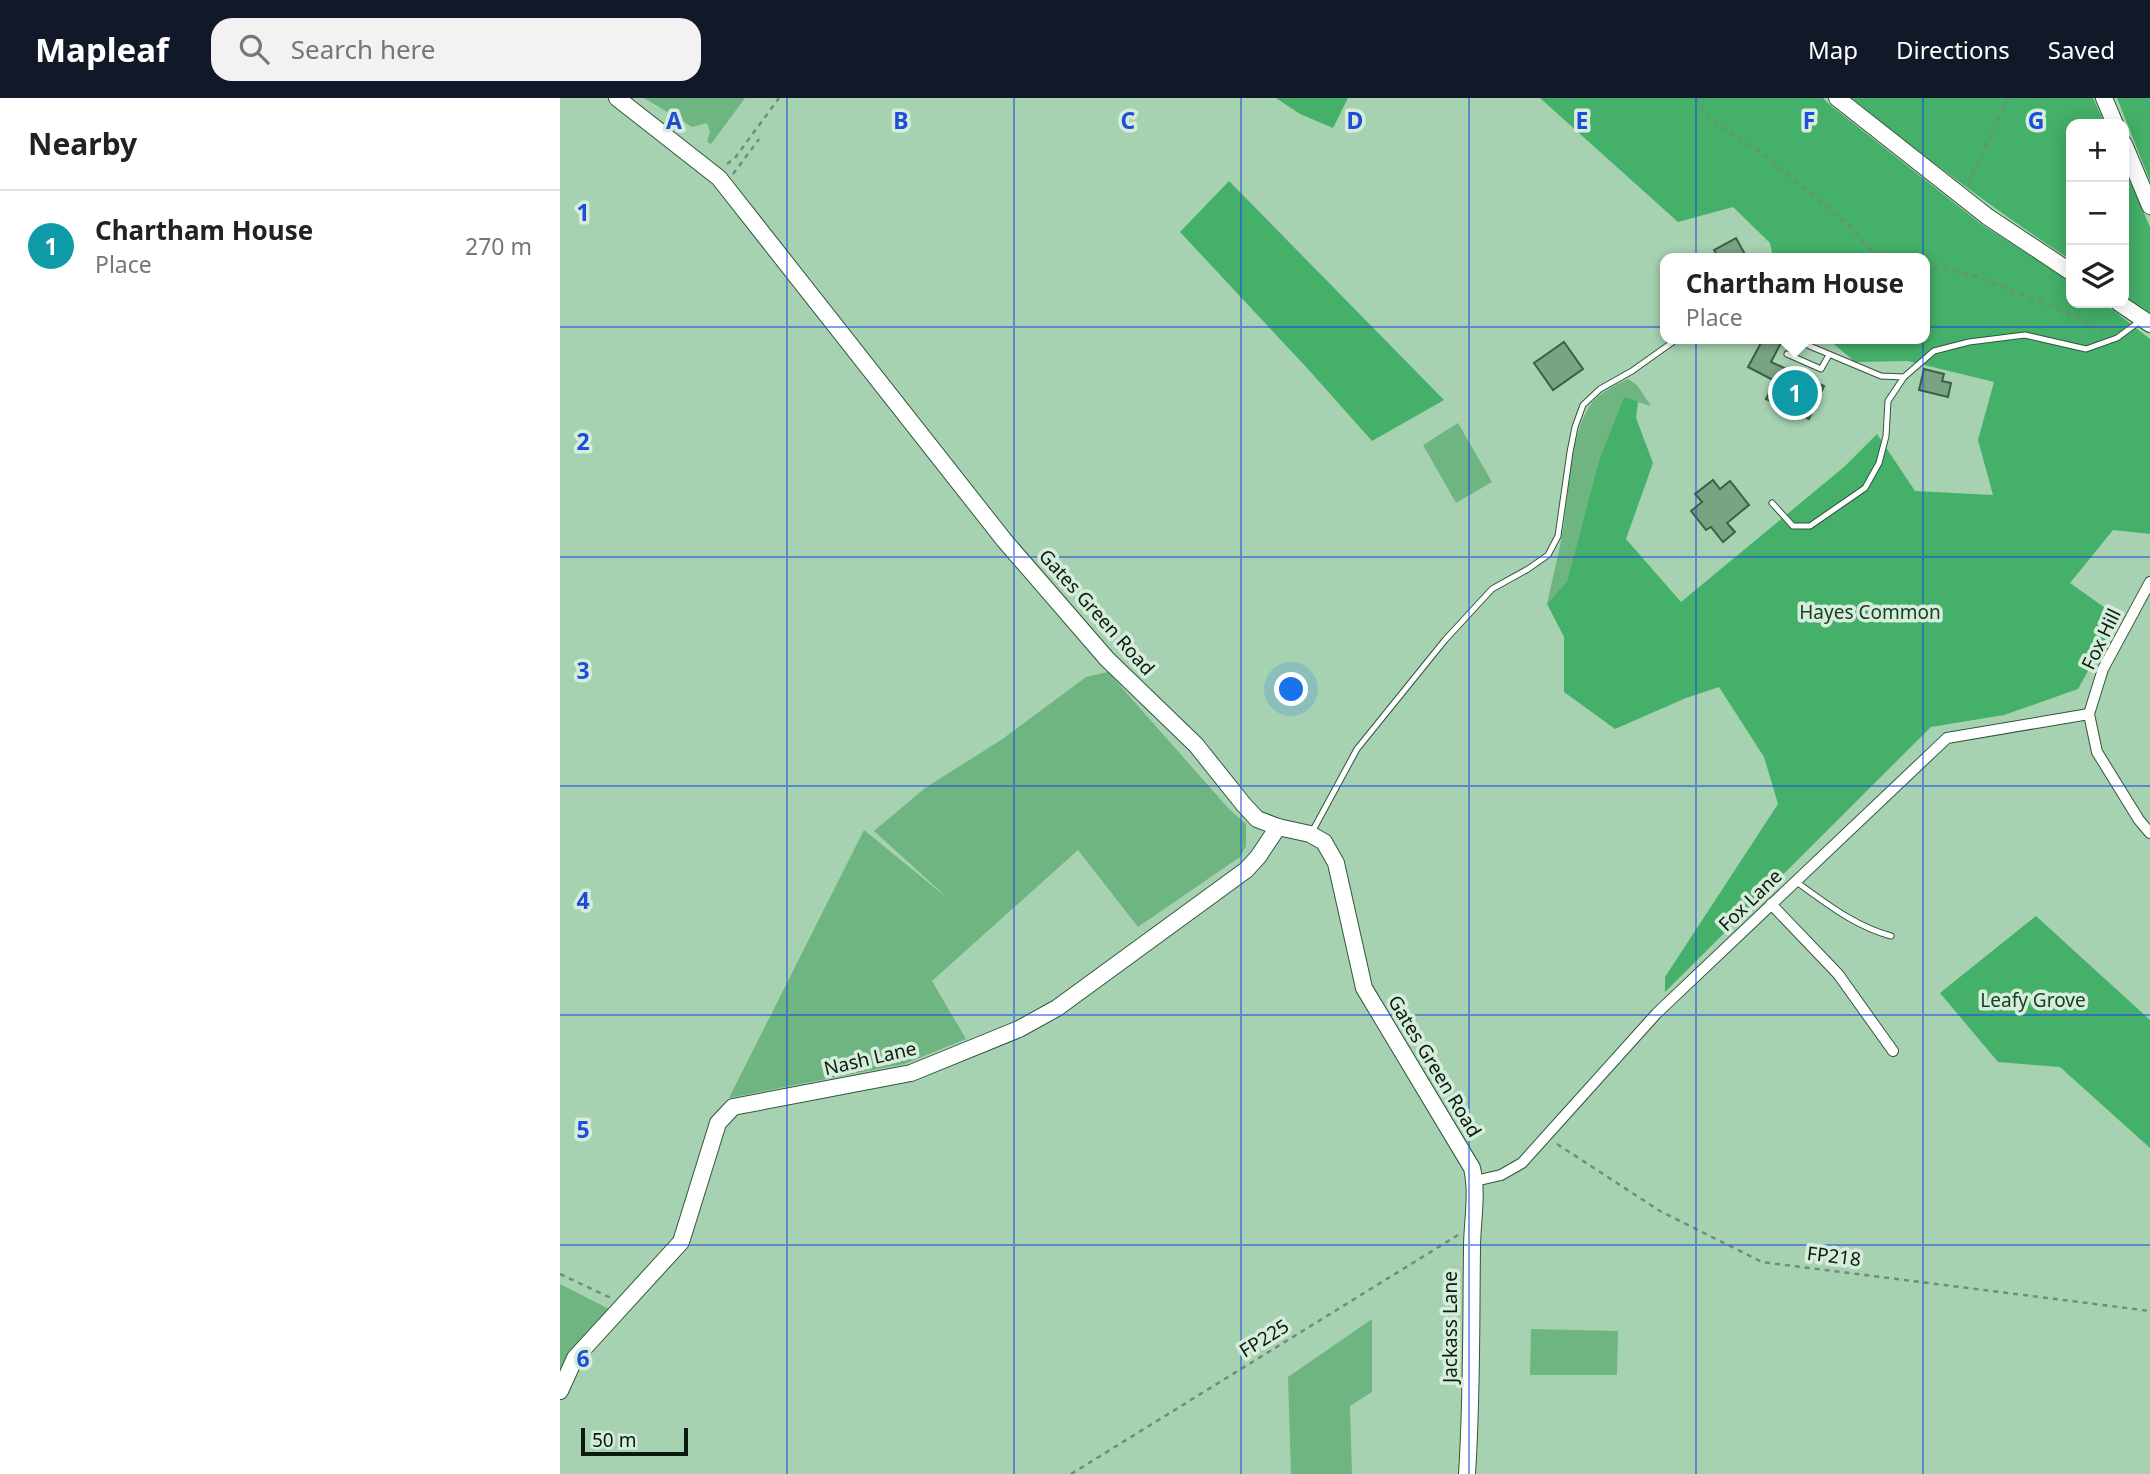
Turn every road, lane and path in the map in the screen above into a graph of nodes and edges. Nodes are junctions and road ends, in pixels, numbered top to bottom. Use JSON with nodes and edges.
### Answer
{"nodes":[{"id":1,"x":617,"y":98,"type":"edge"},
{"id":2,"x":779,"y":98,"type":"edge"},
{"id":3,"x":1696,"y":98,"type":"edge"},
{"id":4,"x":1837,"y":98,"type":"edge"},
{"id":5,"x":2007,"y":98,"type":"edge"},
{"id":6,"x":2104,"y":98,"type":"edge"},
{"id":7,"x":2113,"y":119,"type":"edge"},
{"id":8,"x":759,"y":139,"type":"dead end"},
{"id":9,"x":2129,"y":156,"type":"edge"},
{"id":10,"x":720,"y":181,"type":"junction"},
{"id":11,"x":1959,"y":195,"type":"junction"},
{"id":12,"x":2150,"y":206,"type":"edge"},
{"id":13,"x":1894,"y":253,"type":"edge"},
{"id":14,"x":1930,"y":265,"type":"edge"},
{"id":15,"x":2066,"y":269,"type":"edge"},
{"id":16,"x":2127,"y":308,"type":"edge"},
{"id":17,"x":2147,"y":321,"type":"edge"},
{"id":18,"x":2117,"y":338,"type":"junction"},
{"id":19,"x":1670,"y":344,"type":"edge"},
{"id":20,"x":1804,"y":344,"type":"edge"},
{"id":21,"x":1787,"y":354,"type":"dead end"},
{"id":22,"x":1829,"y":355,"type":"junction"},
{"id":23,"x":1905,"y":377,"type":"junction"},
{"id":24,"x":1772,"y":503,"type":"dead end"},
{"id":25,"x":2150,"y":582,"type":"edge"},
{"id":26,"x":2090,"y":714,"type":"junction"},
{"id":27,"x":1278,"y":827,"type":"junction"},
{"id":28,"x":2150,"y":833,"type":"edge"},
{"id":29,"x":1310,"y":834,"type":"junction"},
{"id":30,"x":1795,"y":881,"type":"junction"},
{"id":31,"x":1771,"y":904,"type":"junction"},
{"id":32,"x":1891,"y":936,"type":"dead end"},
{"id":33,"x":1893,"y":1051,"type":"dead end"},
{"id":34,"x":1546,"y":1136,"type":"junction"},
{"id":35,"x":1475,"y":1181,"type":"junction"},
{"id":36,"x":1472,"y":1226,"type":"junction"},
{"id":37,"x":560,"y":1274,"type":"edge"},
{"id":38,"x":623,"y":1304,"type":"junction"},
{"id":39,"x":2150,"y":1311,"type":"edge"},
{"id":40,"x":560,"y":1391,"type":"edge"},
{"id":41,"x":1071,"y":1474,"type":"edge"},
{"id":42,"x":1466,"y":1474,"type":"edge"}],
"edges":[{"from":1,"to":10,"type":"street","name":"Gates Green Road"},
{"from":2,"to":10,"type":"path"},
{"from":3,"to":13,"type":"path"},
{"from":4,"to":11,"type":"street"},
{"from":5,"to":11,"type":"path"},
{"from":6,"to":7,"type":"street"},
{"from":8,"to":10,"type":"path"},
{"from":9,"to":12,"type":"street"},
{"from":10,"to":27,"type":"street","name":"Gates Green Road"},
{"from":11,"to":15,"type":"street"},
{"from":14,"to":18,"type":"path"},
{"from":16,"to":17,"type":"street"},
{"from":17,"to":18,"type":"lane"},
{"from":18,"to":23,"type":"lane"},
{"from":19,"to":29,"type":"lane"},
{"from":20,"to":22,"type":"lane"},
{"from":21,"to":22,"type":"lane"},
{"from":22,"to":23,"type":"lane"},
{"from":23,"to":24,"type":"lane"},
{"from":25,"to":26,"type":"street","name":"Fox Hill"},
{"from":26,"to":28,"type":"street"},
{"from":26,"to":30,"type":"street","name":"Fox Lane"},
{"from":27,"to":29,"type":"street","name":"Gates Green Road"},
{"from":27,"to":38,"type":"street","name":"Nash Lane"},
{"from":29,"to":35,"type":"street","name":"Gates Green Road"},
{"from":30,"to":31,"type":"street","name":"Fox Lane"},
{"from":30,"to":32,"type":"lane"},
{"from":31,"to":33,"type":"street"},
{"from":31,"to":34,"type":"street","name":"Fox Lane"},
{"from":34,"to":35,"type":"street","name":"Fox Lane"},
{"from":34,"to":39,"type":"path","name":"FP218"},
{"from":35,"to":36,"type":"street","name":"Jackass Lane"},
{"from":36,"to":41,"type":"path","name":"FP225"},
{"from":36,"to":42,"type":"street","name":"Jackass Lane"},
{"from":37,"to":38,"type":"path"},
{"from":38,"to":40,"type":"street","name":"Nash Lane"}]}
